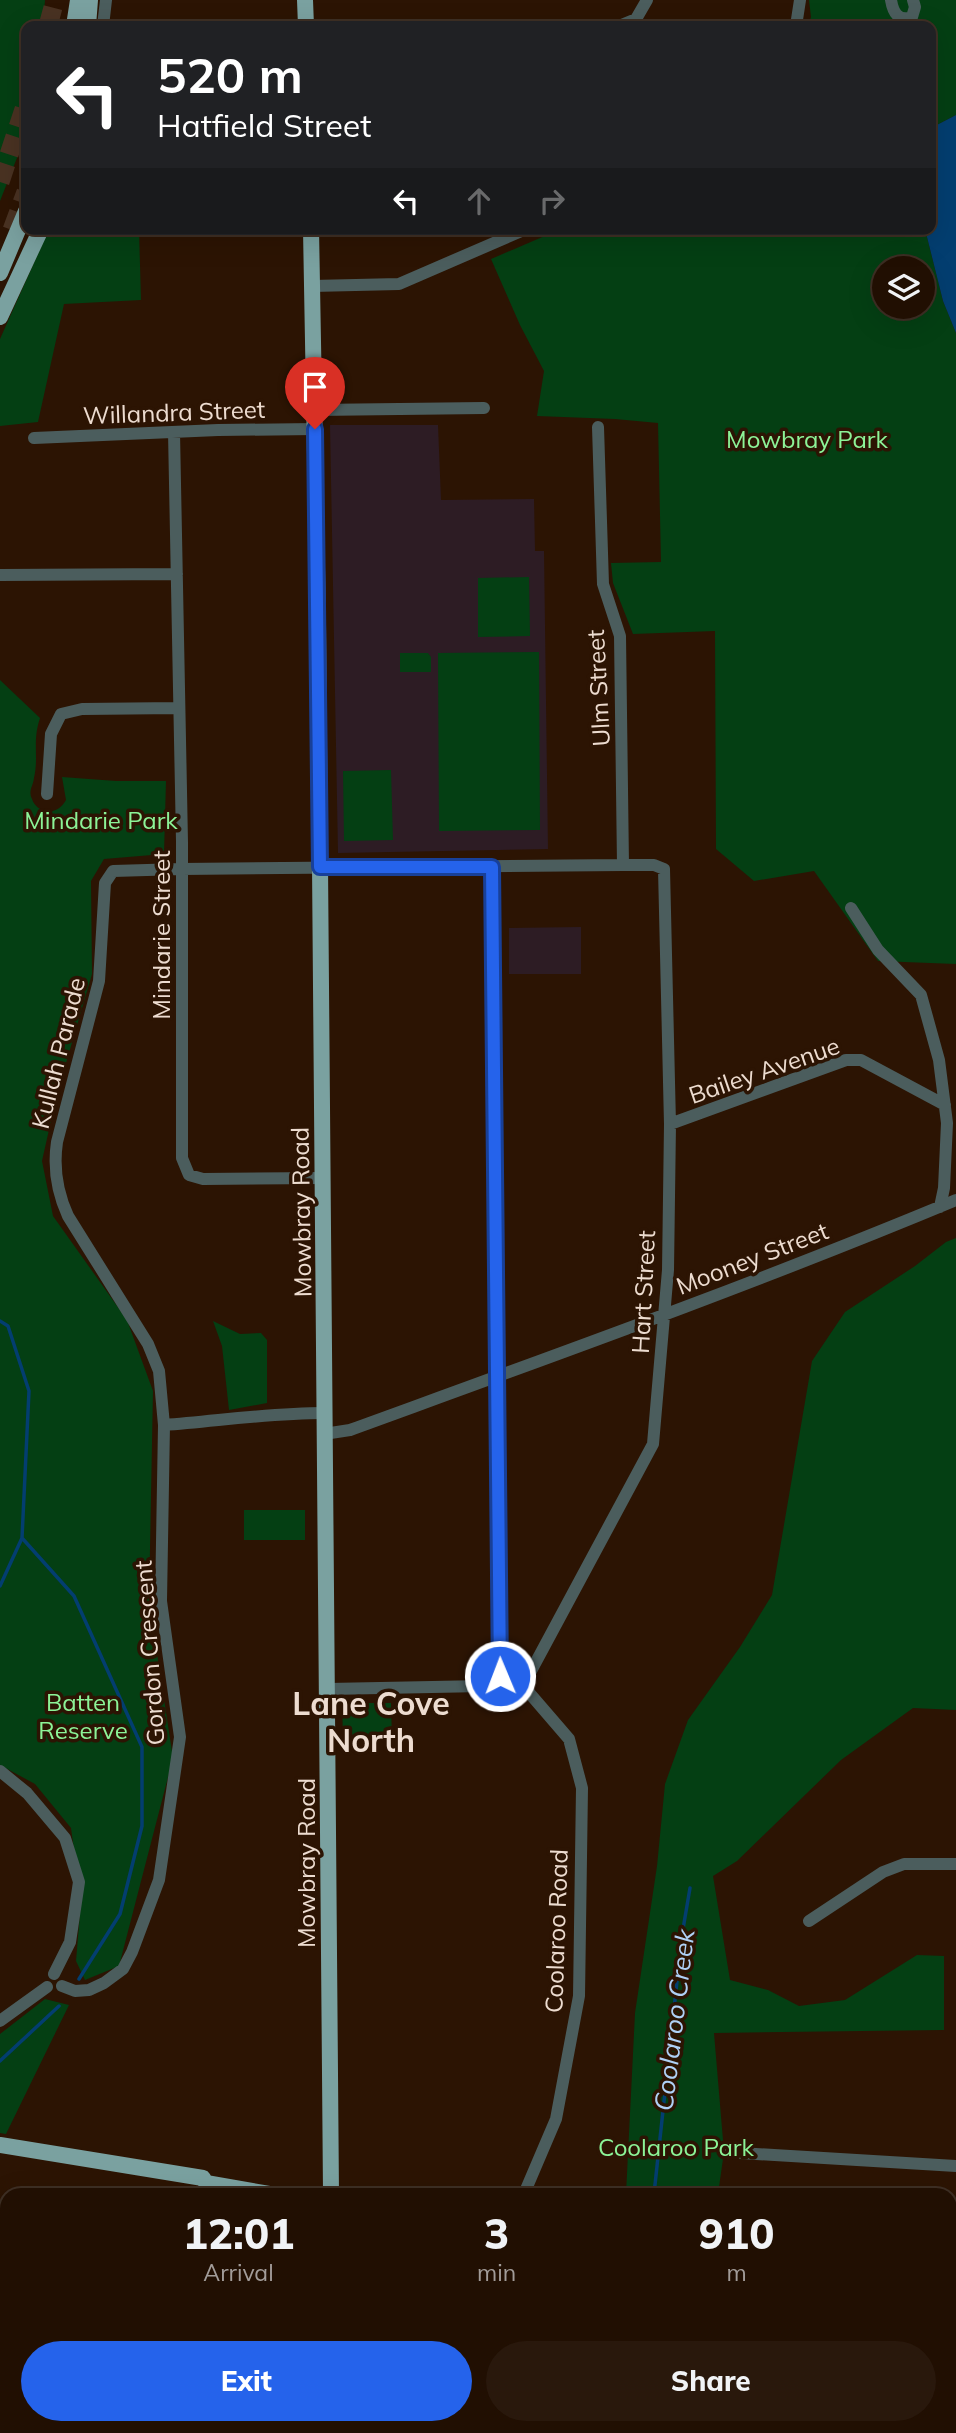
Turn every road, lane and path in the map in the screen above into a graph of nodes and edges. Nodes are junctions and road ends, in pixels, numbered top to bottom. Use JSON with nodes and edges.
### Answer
{"nodes":[{"id":1,"x":78,"y":0,"type":"edge"},
{"id":2,"x":90,"y":0,"type":"edge"},
{"id":3,"x":106,"y":0,"type":"edge"},
{"id":4,"x":305,"y":0,"type":"edge"},
{"id":5,"x":647,"y":0,"type":"edge"},
{"id":6,"x":800,"y":0,"type":"edge"},
{"id":7,"x":891,"y":0,"type":"edge"},
{"id":8,"x":914,"y":0,"type":"edge"},
{"id":9,"x":75,"y":21,"type":"edge"},
{"id":10,"x":88,"y":21,"type":"edge"},
{"id":11,"x":104,"y":21,"type":"edge"},
{"id":12,"x":306,"y":21,"type":"edge"},
{"id":13,"x":631,"y":21,"type":"edge"},
{"id":14,"x":797,"y":21,"type":"edge"},
{"id":15,"x":21,"y":223,"type":"tunnel mouth"},
{"id":16,"x":38,"y":235,"type":"edge"},
{"id":17,"x":311,"y":235,"type":"edge"},
{"id":18,"x":512,"y":235,"type":"edge"},
{"id":19,"x":0,"y":273,"type":"edge"},
{"id":20,"x":312,"y":286,"type":"junction"},
{"id":21,"x":0,"y":317,"type":"edge"},
{"id":22,"x":484,"y":408,"type":"dead end"},
{"id":23,"x":315,"y":410,"type":"junction"},
{"id":24,"x":598,"y":427,"type":"dead end"},
{"id":25,"x":315,"y":429,"type":"junction"},
{"id":26,"x":174,"y":432,"type":"junction"},
{"id":27,"x":34,"y":438,"type":"dead end"},
{"id":28,"x":177,"y":574,"type":"junction"},
{"id":29,"x":0,"y":575,"type":"edge"},
{"id":30,"x":178,"y":708,"type":"junction"},
{"id":31,"x":47,"y":794,"type":"dead end"},
{"id":32,"x":623,"y":865,"type":"junction"},
{"id":33,"x":320,"y":867,"type":"junction"},
{"id":34,"x":492,"y":867,"type":"junction"},
{"id":35,"x":181,"y":869,"type":"junction"},
{"id":36,"x":664,"y":869,"type":"joint"},
{"id":37,"x":851,"y":908,"type":"dead end"},
{"id":38,"x":945,"y":1105,"type":"junction"},
{"id":39,"x":670,"y":1124,"type":"junction"},
{"id":40,"x":323,"y":1178,"type":"junction"},
{"id":41,"x":956,"y":1200,"type":"edge"},
{"id":42,"x":940,"y":1207,"type":"junction"},
{"id":43,"x":665,"y":1314,"type":"junction"},
{"id":44,"x":497,"y":1377,"type":"junction"},
{"id":45,"x":324,"y":1413,"type":"junction"},
{"id":46,"x":164,"y":1425,"type":"junction"},
{"id":47,"x":324,"y":1434,"type":"junction"},
{"id":48,"x":519,"y":1681,"type":"junction"},
{"id":49,"x":501,"y":1684,"type":"junction"},
{"id":50,"x":328,"y":1689,"type":"junction"},
{"id":51,"x":0,"y":1771,"type":"edge"},
{"id":52,"x":956,"y":1864,"type":"edge"},
{"id":53,"x":809,"y":1921,"type":"dead end"},
{"id":54,"x":54,"y":1975,"type":"junction"},
{"id":55,"x":62,"y":1986,"type":"junction"},
{"id":56,"x":47,"y":1987,"type":"junction"},
{"id":57,"x":0,"y":2021,"type":"edge"},
{"id":58,"x":0,"y":2145,"type":"edge"},
{"id":59,"x":724,"y":2152,"type":"dead end"},
{"id":60,"x":0,"y":2156,"type":"edge"},
{"id":61,"x":956,"y":2165,"type":"edge"},
{"id":62,"x":206,"y":2183,"type":"junction"},
{"id":63,"x":235,"y":2188,"type":"edge"},
{"id":64,"x":331,"y":2188,"type":"edge"},
{"id":65,"x":527,"y":2188,"type":"edge"}],
"edges":[{"from":1,"to":9,"type":"main road"},
{"from":2,"to":10,"type":"main road"},
{"from":3,"to":11,"type":"street"},
{"from":4,"to":12,"type":"main road"},
{"from":5,"to":13,"type":"street"},
{"from":6,"to":14,"type":"street"},
{"from":7,"to":8,"type":"street"},
{"from":15,"to":19,"type":"main road"},
{"from":16,"to":21,"type":"main road"},
{"from":17,"to":20,"type":"main road","name":"Mowbray Road"},
{"from":18,"to":20,"type":"street"},
{"from":20,"to":23,"type":"main road","name":"Mowbray Road"},
{"from":22,"to":23,"type":"street"},
{"from":23,"to":25,"type":"main road","name":"Mowbray Road"},
{"from":24,"to":32,"type":"street","name":"Ulm Street"},
{"from":25,"to":26,"type":"street","name":"Willandra Street"},
{"from":25,"to":33,"type":"main road","name":"Mowbray Road"},
{"from":26,"to":27,"type":"street","name":"Willandra Street"},
{"from":26,"to":28,"type":"street","name":"Mindarie Street"},
{"from":28,"to":29,"type":"street"},
{"from":28,"to":30,"type":"street","name":"Mindarie Street"},
{"from":30,"to":31,"type":"street"},
{"from":30,"to":35,"type":"street","name":"Mindarie Street"},
{"from":32,"to":34,"type":"street","name":"Kullah Parade"},
{"from":32,"to":36,"type":"street","name":"Kullah Parade"},
{"from":33,"to":34,"type":"street","name":"Kullah Parade"},
{"from":33,"to":35,"type":"street","name":"Kullah Parade"},
{"from":33,"to":40,"type":"main road","name":"Mowbray Road"},
{"from":34,"to":44,"type":"street"},
{"from":35,"to":40,"type":"street","name":"Mindarie Street"},
{"from":35,"to":46,"type":"street","name":"Kullah Parade"},
{"from":36,"to":39,"type":"street","name":"Hart Street"},
{"from":37,"to":38,"type":"street"},
{"from":38,"to":39,"type":"street","name":"Bailey Avenue"},
{"from":38,"to":42,"type":"street"},
{"from":39,"to":43,"type":"street","name":"Hart Street"},
{"from":40,"to":45,"type":"main road","name":"Mowbray Road"},
{"from":41,"to":42,"type":"street","name":"Mooney Street"},
{"from":42,"to":43,"type":"street","name":"Mooney Street"},
{"from":43,"to":44,"type":"street","name":"Mooney Street"},
{"from":43,"to":48,"type":"street","name":"Hart Street"},
{"from":44,"to":47,"type":"street","name":"Mooney Street"},
{"from":44,"to":49,"type":"street"},
{"from":45,"to":46,"type":"street"},
{"from":45,"to":47,"type":"main road","name":"Mowbray Road"},
{"from":46,"to":55,"type":"street","name":"Gordon Crescent"},
{"from":47,"to":50,"type":"main road","name":"Mowbray Road"},
{"from":48,"to":49,"type":"street"},
{"from":48,"to":65,"type":"street","name":"Coolaroo Road"},
{"from":49,"to":50,"type":"street"},
{"from":50,"to":64,"type":"main road","name":"Mowbray Road"},
{"from":51,"to":54,"type":"street"},
{"from":52,"to":53,"type":"street"},
{"from":54,"to":55,"type":"street"},
{"from":54,"to":56,"type":"street"},
{"from":55,"to":56,"type":"street"},
{"from":56,"to":57,"type":"street"},
{"from":58,"to":62,"type":"main road"},
{"from":59,"to":61,"type":"street"},
{"from":60,"to":62,"type":"main road"},
{"from":62,"to":63,"type":"main road"}]}
